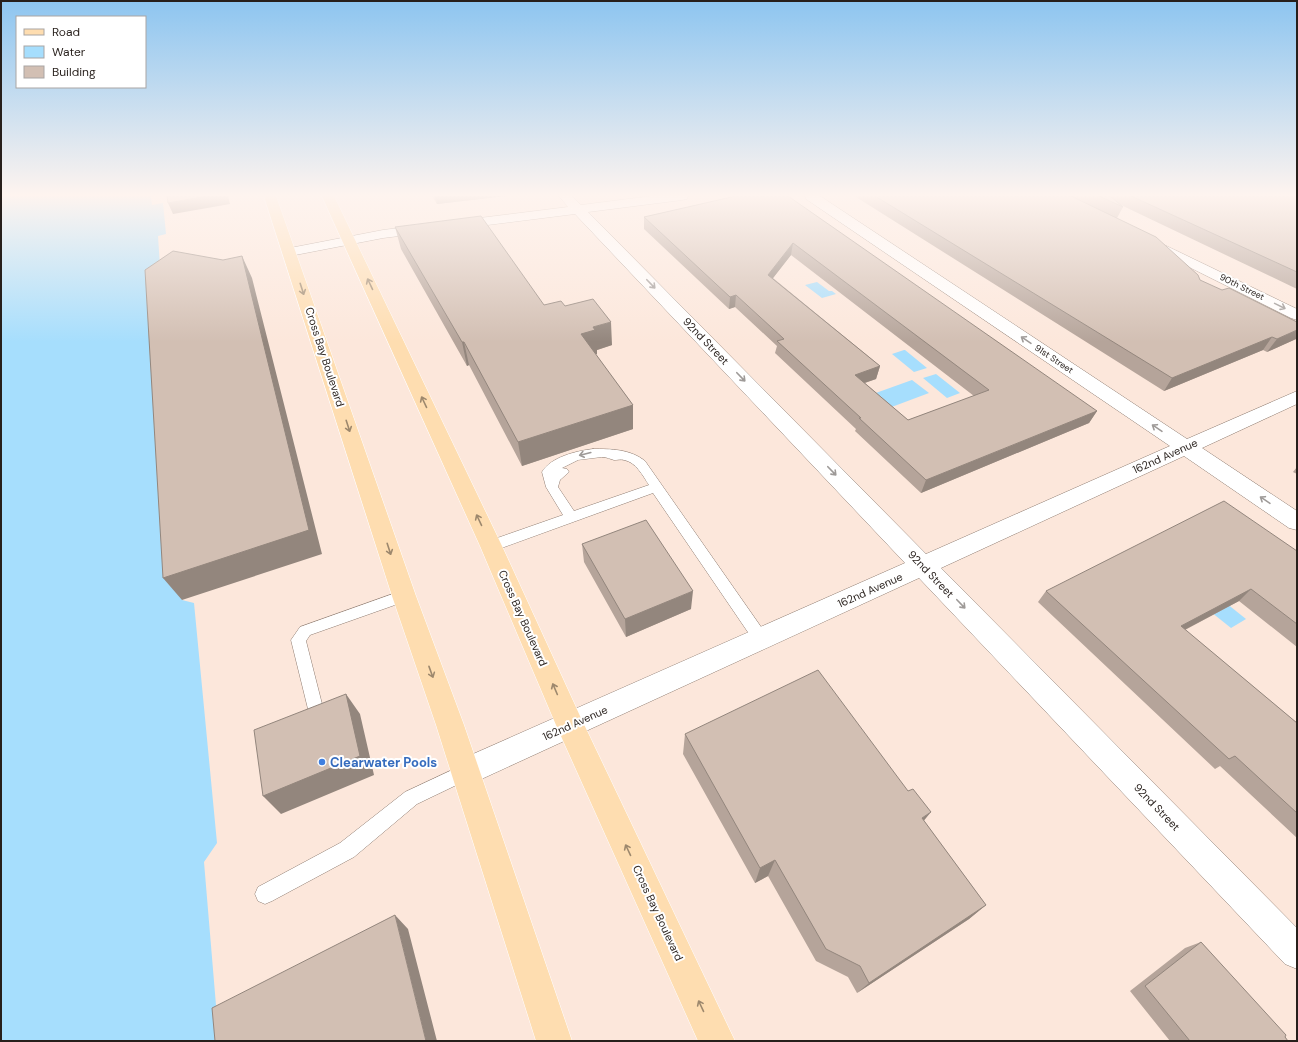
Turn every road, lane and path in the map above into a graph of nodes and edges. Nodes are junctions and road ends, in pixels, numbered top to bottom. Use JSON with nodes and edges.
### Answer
{"nodes":[{"id":1,"x":287,"y":245,"type":"edge"},
{"id":2,"x":327,"y":245,"type":"edge"},
{"id":3,"x":352,"y":245,"type":"edge"},
{"id":4,"x":612,"y":245,"type":"edge"},
{"id":5,"x":884,"y":245,"type":"edge"},
{"id":6,"x":1156,"y":245,"type":"edge"},
{"id":7,"x":290,"y":252,"type":"junction"},
{"id":8,"x":1297,"y":315,"type":"edge"},
{"id":9,"x":1297,"y":396,"type":"edge"},
{"id":10,"x":1186,"y":447,"type":"junction"},
{"id":11,"x":623,"y":455,"type":"junction"},
{"id":12,"x":599,"y":460,"type":"dead end"},
{"id":13,"x":564,"y":472,"type":"dead end"},
{"id":14,"x":552,"y":487,"type":"junction"},
{"id":15,"x":656,"y":488,"type":"junction"},
{"id":16,"x":571,"y":518,"type":"junction"},
{"id":17,"x":1297,"y":522,"type":"edge"},
{"id":18,"x":491,"y":546,"type":"junction"},
{"id":19,"x":924,"y":565,"type":"junction"},
{"id":20,"x":404,"y":596,"type":"junction"},
{"id":21,"x":761,"y":638,"type":"junction"},
{"id":22,"x":314,"y":704,"type":"dead end"},
{"id":23,"x":570,"y":725,"type":"junction"},
{"id":24,"x":465,"y":772,"type":"junction"},
{"id":25,"x":265,"y":894,"type":"dead end"},
{"id":26,"x":1297,"y":952,"type":"edge"},
{"id":27,"x":554,"y":1041,"type":"edge"},
{"id":28,"x":717,"y":1041,"type":"edge"}],
"edges":[{"from":1,"to":7,"type":"main road","name":"Cross Bay Boulevard"},
{"from":2,"to":7,"type":"street"},
{"from":18,"to":3,"type":"main road","name":"Cross Bay Boulevard","one_way":true},
{"from":4,"to":19,"type":"street","name":"92nd Street","one_way":true},
{"from":10,"to":5,"type":"street","name":"91st Street","one_way":true},
{"from":6,"to":8,"type":"street","name":"90th Street","one_way":true},
{"from":7,"to":20,"type":"main road","name":"Cross Bay Boulevard","one_way":true},
{"from":9,"to":10,"type":"street","name":"162nd Avenue"},
{"from":17,"to":10,"type":"street","name":"91st Street","one_way":true},
{"from":10,"to":19,"type":"street","name":"162nd Avenue"},
{"from":11,"to":12,"type":"lane"},
{"from":11,"to":14,"type":"lane","one_way":true},
{"from":11,"to":15,"type":"lane"},
{"from":13,"to":14,"type":"lane"},
{"from":14,"to":16,"type":"lane"},
{"from":15,"to":16,"type":"lane"},
{"from":15,"to":21,"type":"lane"},
{"from":16,"to":18,"type":"lane"},
{"from":23,"to":18,"type":"main road","name":"Cross Bay Boulevard","one_way":true},
{"from":19,"to":21,"type":"street","name":"162nd Avenue"},
{"from":19,"to":26,"type":"street","name":"92nd Street","one_way":true},
{"from":20,"to":22,"type":"lane"},
{"from":20,"to":24,"type":"main road","name":"Cross Bay Boulevard","one_way":true},
{"from":21,"to":23,"type":"street","name":"162nd Avenue"},
{"from":23,"to":24,"type":"street","name":"162nd Avenue"},
{"from":28,"to":23,"type":"main road","name":"Cross Bay Boulevard","one_way":true},
{"from":24,"to":25,"type":"lane"},
{"from":24,"to":27,"type":"main road","name":"Cross Bay Boulevard"}]}
